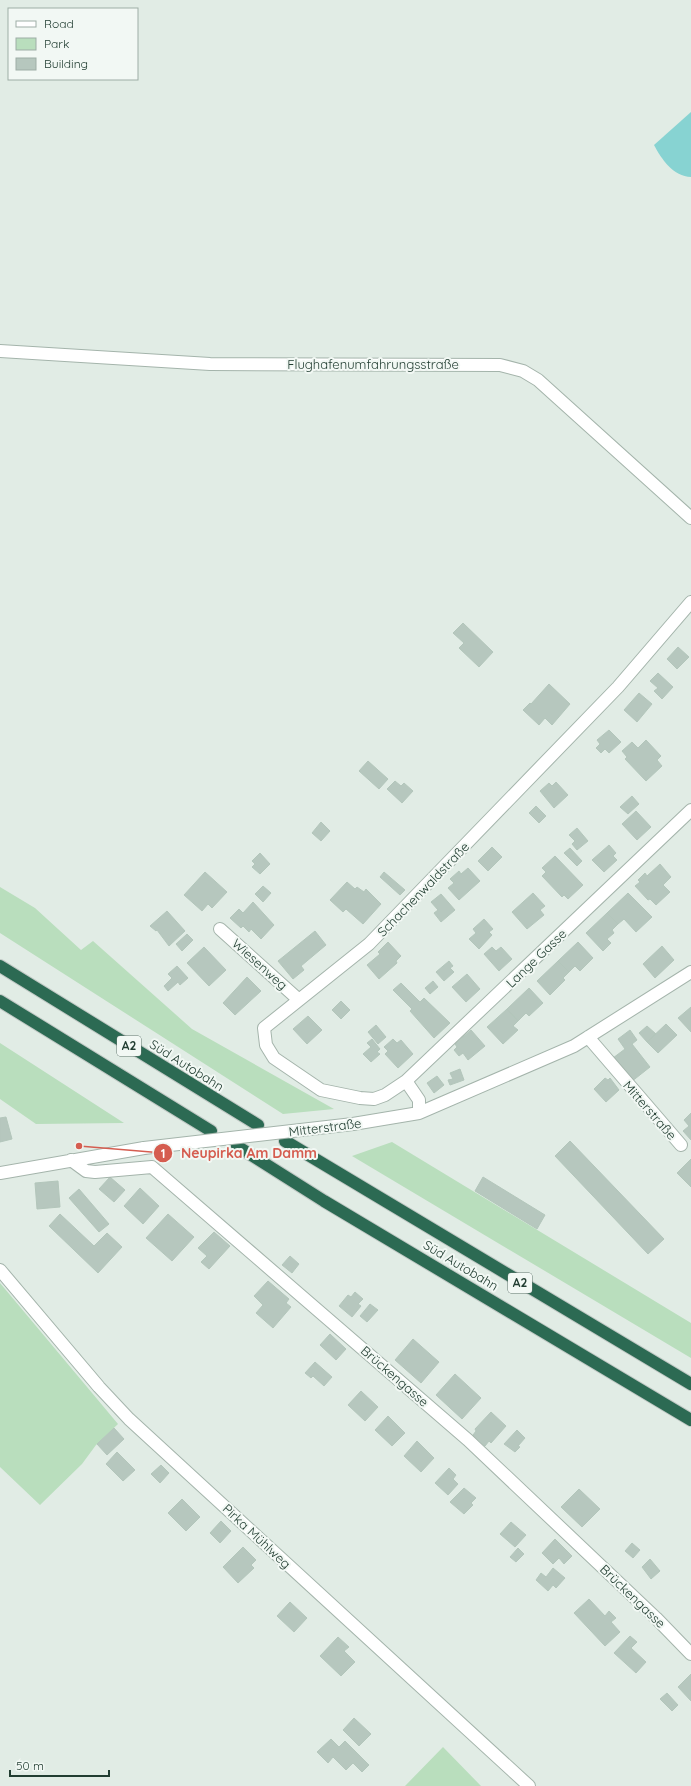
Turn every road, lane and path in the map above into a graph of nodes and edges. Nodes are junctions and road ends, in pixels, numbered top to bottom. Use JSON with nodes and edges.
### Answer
{"nodes":[{"id":1,"x":0,"y":351,"type":"edge"},
{"id":2,"x":691,"y":518,"type":"edge"},
{"id":3,"x":690,"y":605,"type":"edge"},
{"id":4,"x":691,"y":810,"type":"edge"},
{"id":5,"x":220,"y":929,"type":"dead end"},
{"id":6,"x":0,"y":966,"type":"edge"},
{"id":7,"x":691,"y":972,"type":"edge"},
{"id":8,"x":299,"y":1000,"type":"junction"},
{"id":9,"x":0,"y":1001,"type":"edge"},
{"id":10,"x":588,"y":1037,"type":"junction"},
{"id":11,"x":406,"y":1081,"type":"junction"},
{"id":12,"x":419,"y":1113,"type":"junction"},
{"id":13,"x":258,"y":1125,"type":"dead end"},
{"id":14,"x":211,"y":1130,"type":"dead end"},
{"id":15,"x":285,"y":1141,"type":"dead end"},
{"id":16,"x":237,"y":1146,"type":"dead end"},
{"id":17,"x":681,"y":1146,"type":"dead end"},
{"id":18,"x":71,"y":1160,"type":"junction"},
{"id":19,"x":0,"y":1174,"type":"edge"},
{"id":20,"x":0,"y":1270,"type":"edge"},
{"id":21,"x":691,"y":1384,"type":"edge"},
{"id":22,"x":691,"y":1420,"type":"edge"},
{"id":23,"x":691,"y":1654,"type":"edge"},
{"id":24,"x":529,"y":1786,"type":"edge"}],
"edges":[{"from":1,"to":2,"type":"street","name":"Flughafenumfahrungsstraße"},
{"from":3,"to":8,"type":"street","name":"Schachenwaldstraße"},
{"from":4,"to":11,"type":"street","name":"Lange Gasse"},
{"from":5,"to":8,"type":"street","name":"Wiesenweg"},
{"from":6,"to":13,"type":"highway","name":"Süd Autobahn","number":"A2"},
{"from":7,"to":10,"type":"street","name":"Mitterstraße"},
{"from":8,"to":11,"type":"street","name":"Schachenwaldstraße"},
{"from":9,"to":14,"type":"highway","number":"A2"},
{"from":10,"to":12,"type":"street","name":"Mitterstraße"},
{"from":10,"to":17,"type":"street","name":"Mitterstraße"},
{"from":11,"to":12,"type":"street"},
{"from":12,"to":18,"type":"street","name":"Mitterstraße","bridge":true},
{"from":15,"to":21,"type":"highway","name":"Süd Autobahn","number":"A2"},
{"from":16,"to":22,"type":"highway","name":"Süd Autobahn","number":"A2"},
{"from":18,"to":19,"type":"street","name":"Mitterstraße"},
{"from":18,"to":23,"type":"street","name":"Brückengasse"},
{"from":20,"to":24,"type":"street","name":"Pirka Mühlweg"}]}
